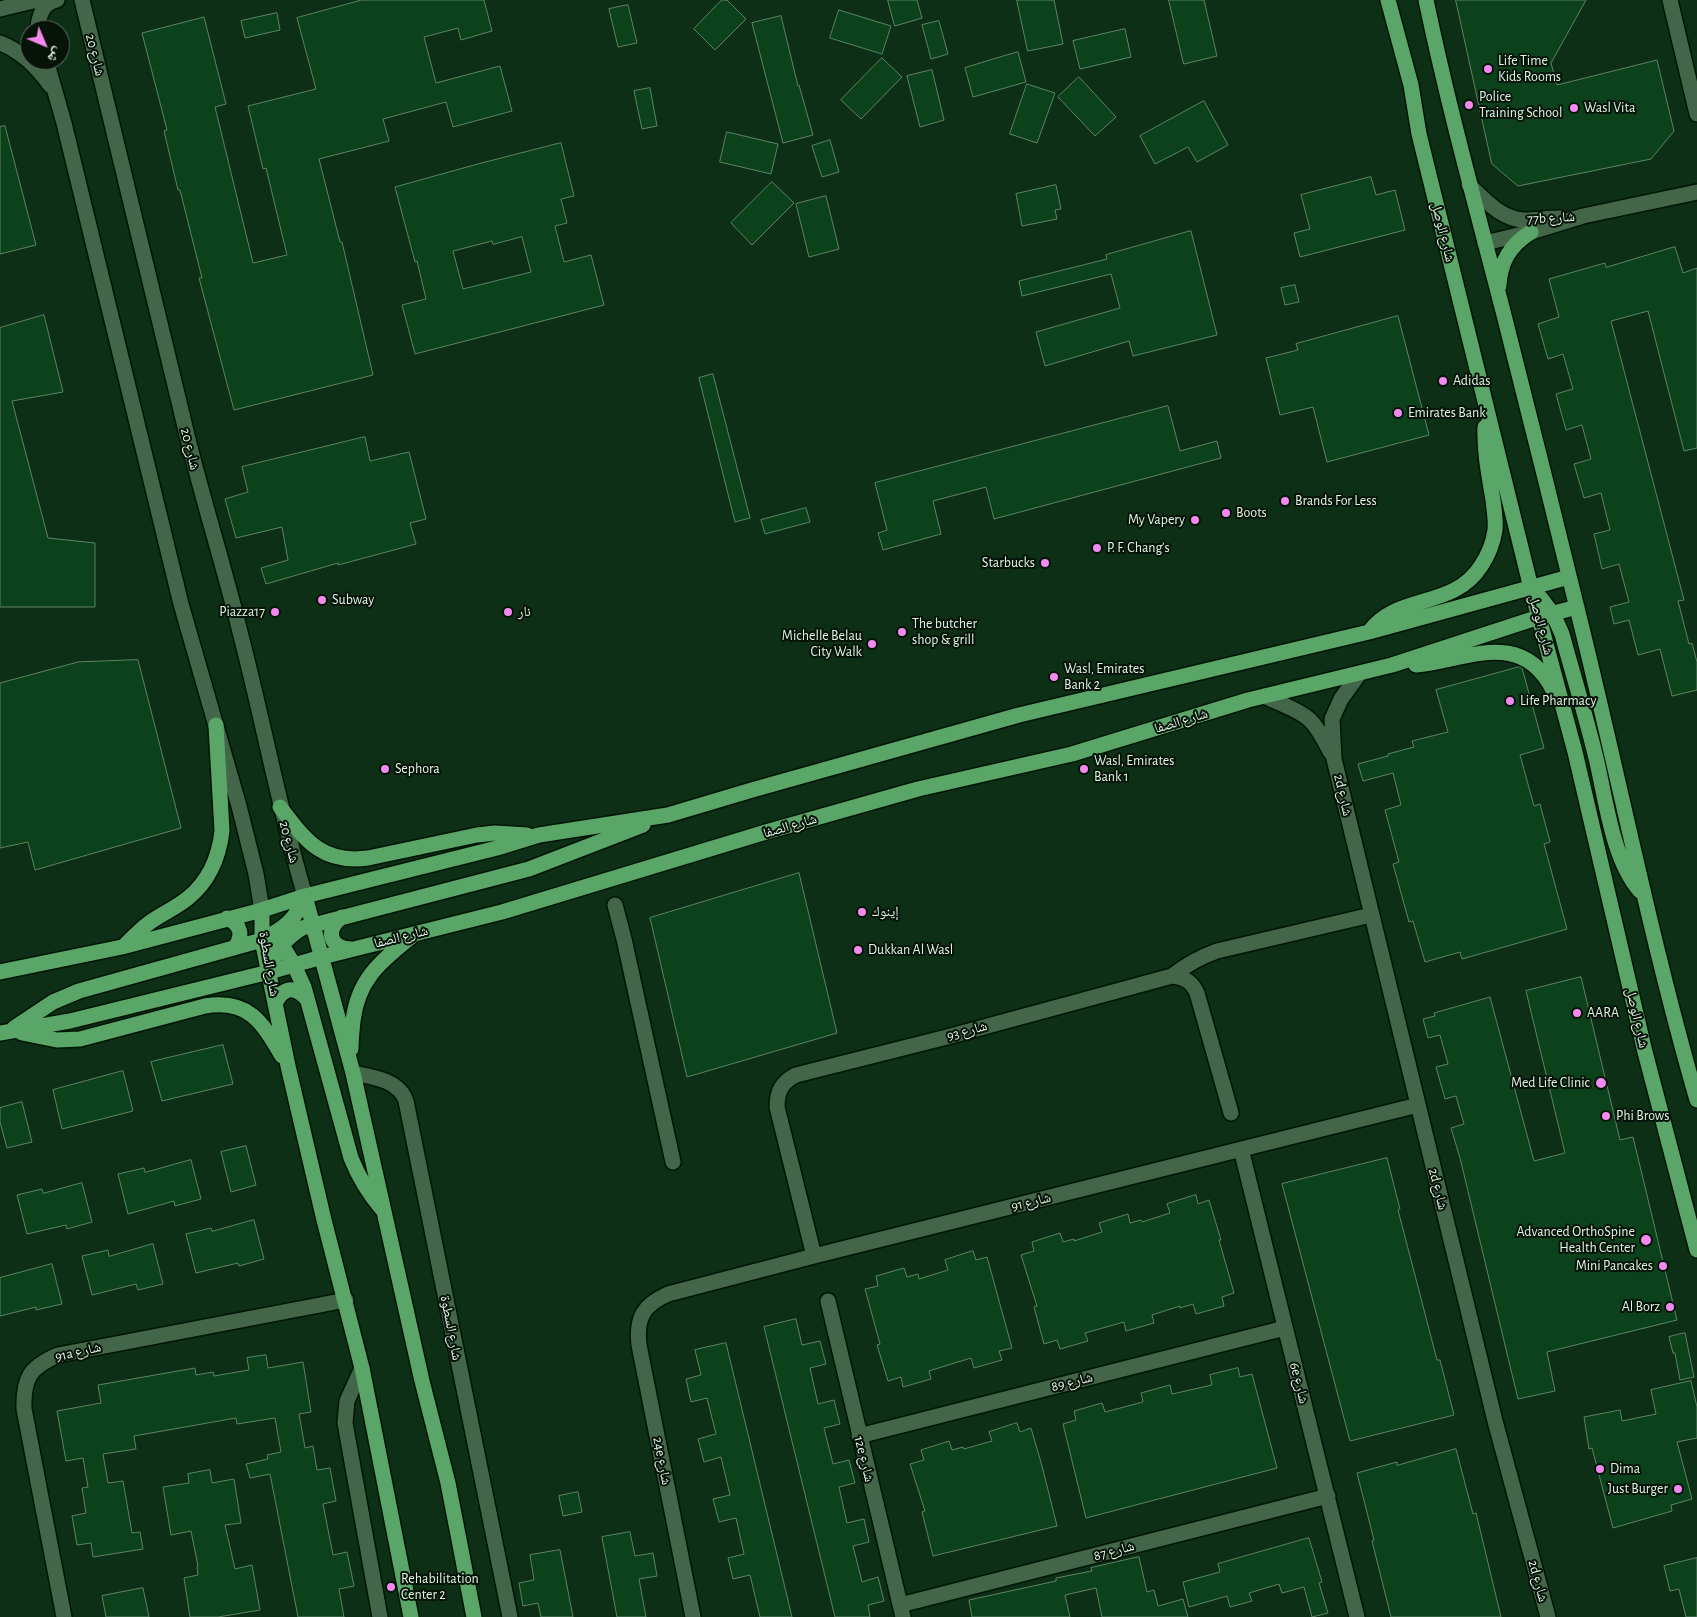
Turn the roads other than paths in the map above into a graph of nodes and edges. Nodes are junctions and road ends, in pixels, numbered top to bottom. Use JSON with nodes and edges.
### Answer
{"nodes":[{"id":1,"x":57,"y":0,"type":"edge"},
{"id":2,"x":68,"y":0,"type":"edge"},
{"id":3,"x":82,"y":0,"type":"edge"},
{"id":4,"x":1388,"y":0,"type":"edge"},
{"id":5,"x":1426,"y":0,"type":"edge"},
{"id":6,"x":1670,"y":0,"type":"edge"},
{"id":7,"x":22,"y":3,"type":"edge"},
{"id":8,"x":85,"y":15,"type":"junction"},
{"id":9,"x":32,"y":20,"type":"edge"},
{"id":10,"x":38,"y":20,"type":"edge"},
{"id":11,"x":0,"y":44,"type":"edge"},
{"id":12,"x":49,"y":70,"type":"edge"},
{"id":13,"x":54,"y":90,"type":"junction"},
{"id":14,"x":1697,"y":114,"type":"edge"},
{"id":15,"x":1469,"y":185,"type":"junction"},
{"id":16,"x":1697,"y":192,"type":"edge"},
{"id":17,"x":1584,"y":216,"type":"junction"},
{"id":18,"x":1531,"y":232,"type":"junction"},
{"id":19,"x":1485,"y":243,"type":"junction"},
{"id":20,"x":1499,"y":298,"type":"junction"},
{"id":21,"x":1488,"y":411,"type":"junction"},
{"id":22,"x":1569,"y":577,"type":"junction"},
{"id":23,"x":1531,"y":588,"type":"junction"},
{"id":24,"x":1577,"y":607,"type":"junction"},
{"id":25,"x":1546,"y":615,"type":"junction"},
{"id":26,"x":1368,"y":632,"type":"junction"},
{"id":27,"x":1392,"y":665,"type":"junction"},
{"id":28,"x":1359,"y":674,"type":"junction"},
{"id":29,"x":1265,"y":696,"type":"junction"},
{"id":30,"x":1564,"y":711,"type":"junction"},
{"id":31,"x":216,"y":725,"type":"junction"},
{"id":32,"x":1334,"y":759,"type":"junction"},
{"id":33,"x":280,"y":807,"type":"junction"},
{"id":34,"x":668,"y":815,"type":"junction"},
{"id":35,"x":538,"y":835,"type":"junction"},
{"id":36,"x":1644,"y":895,"type":"junction"},
{"id":37,"x":305,"y":896,"type":"junction"},
{"id":38,"x":615,"y":905,"type":"dead end"},
{"id":39,"x":262,"y":910,"type":"junction"},
{"id":40,"x":1371,"y":915,"type":"junction"},
{"id":41,"x":342,"y":917,"type":"junction"},
{"id":42,"x":227,"y":918,"type":"junction"},
{"id":43,"x":313,"y":924,"type":"junction"},
{"id":44,"x":415,"y":934,"type":"junction"},
{"id":45,"x":273,"y":939,"type":"junction"},
{"id":46,"x":122,"y":947,"type":"junction"},
{"id":47,"x":234,"y":948,"type":"junction"},
{"id":48,"x":351,"y":949,"type":"junction"},
{"id":49,"x":322,"y":957,"type":"junction"},
{"id":50,"x":294,"y":965,"type":"junction"},
{"id":51,"x":0,"y":972,"type":"edge"},
{"id":52,"x":269,"y":972,"type":"junction"},
{"id":53,"x":1172,"y":976,"type":"junction"},
{"id":54,"x":307,"y":999,"type":"junction"},
{"id":55,"x":275,"y":1004,"type":"junction"},
{"id":56,"x":5,"y":1032,"type":"edge"},
{"id":57,"x":288,"y":1066,"type":"junction"},
{"id":58,"x":354,"y":1073,"type":"junction"},
{"id":59,"x":1697,"y":1100,"type":"edge"},
{"id":60,"x":1418,"y":1105,"type":"junction"},
{"id":61,"x":1231,"y":1113,"type":"dead end"},
{"id":62,"x":1241,"y":1149,"type":"junction"},
{"id":63,"x":672,"y":1162,"type":"dead end"},
{"id":64,"x":383,"y":1211,"type":"junction"},
{"id":65,"x":1697,"y":1250,"type":"edge"},
{"id":66,"x":814,"y":1256,"type":"junction"},
{"id":67,"x":346,"y":1300,"type":"junction"},
{"id":68,"x":828,"y":1302,"type":"dead end"},
{"id":69,"x":647,"y":1306,"type":"joint"},
{"id":70,"x":1285,"y":1328,"type":"junction"},
{"id":71,"x":362,"y":1368,"type":"junction"},
{"id":72,"x":859,"y":1436,"type":"junction"},
{"id":73,"x":1328,"y":1496,"type":"junction"},
{"id":74,"x":901,"y":1611,"type":"edge"},
{"id":75,"x":64,"y":1617,"type":"edge"},
{"id":76,"x":380,"y":1617,"type":"edge"},
{"id":77,"x":411,"y":1617,"type":"edge"},
{"id":78,"x":474,"y":1617,"type":"edge"},
{"id":79,"x":510,"y":1617,"type":"edge"},
{"id":80,"x":693,"y":1617,"type":"edge"},
{"id":81,"x":1357,"y":1617,"type":"edge"},
{"id":82,"x":1548,"y":1617,"type":"edge"}],
"edges":[{"from":1,"to":10,"type":"street"},
{"from":2,"to":8,"type":"street"},
{"from":3,"to":8,"type":"street","name":"شارع 20"},
{"from":4,"to":21,"type":"main road","name":"شارع الوصل"},
{"from":5,"to":15,"type":"main road"},
{"from":6,"to":14,"type":"street"},
{"from":7,"to":9,"type":"street"},
{"from":8,"to":33,"type":"street","name":"شارع 20"},
{"from":11,"to":13,"type":"street"},
{"from":12,"to":13,"type":"street"},
{"from":13,"to":31,"type":"street"},
{"from":15,"to":17,"type":"street","name":"77b شارع"},
{"from":15,"to":19,"type":"main road"},
{"from":16,"to":17,"type":"street","name":"77b شارع"},
{"from":17,"to":18,"type":"street","name":"77b شارع"},
{"from":18,"to":19,"type":"street","name":"77b شارع"},
{"from":18,"to":20,"type":"main road"},
{"from":19,"to":20,"type":"main road"},
{"from":20,"to":22,"type":"main road"},
{"from":21,"to":23,"type":"main road","name":"شارع الوصل"},
{"from":21,"to":26,"type":"main road"},
{"from":22,"to":23,"type":"main road"},
{"from":22,"to":24,"type":"main road"},
{"from":23,"to":25,"type":"main road","name":"شارع الوصل"},
{"from":23,"to":26,"type":"main road"},
{"from":24,"to":25,"type":"main road","name":"شارع الصفا"},
{"from":24,"to":36,"type":"main road"},
{"from":25,"to":27,"type":"main road","name":"شارع الصفا"},
{"from":25,"to":30,"type":"main road","name":"شارع الوصل"},
{"from":25,"to":36,"type":"main road"},
{"from":26,"to":34,"type":"main road"},
{"from":27,"to":28,"type":"main road","name":"شارع الصفا"},
{"from":27,"to":30,"type":"main road"},
{"from":28,"to":29,"type":"main road","name":"شارع الصفا"},
{"from":28,"to":32,"type":"street","name":"2d شارع"},
{"from":29,"to":32,"type":"street","name":"2d شارع"},
{"from":29,"to":44,"type":"main road","name":"شارع الصفا"},
{"from":30,"to":65,"type":"main road","name":"شارع الوصل"},
{"from":31,"to":39,"type":"street"},
{"from":31,"to":46,"type":"main road"},
{"from":32,"to":40,"type":"street","name":"2d شارع"},
{"from":33,"to":35,"type":"main road"},
{"from":33,"to":37,"type":"street","name":"شارع 20"},
{"from":34,"to":35,"type":"main road"},
{"from":34,"to":41,"type":"main road"},
{"from":35,"to":37,"type":"main road"},
{"from":36,"to":59,"type":"main road"},
{"from":37,"to":39,"type":"main road"},
{"from":37,"to":43,"type":"main road"},
{"from":37,"to":45,"type":"main road"},
{"from":38,"to":63,"type":"street"},
{"from":39,"to":42,"type":"main road"},
{"from":39,"to":45,"type":"main road","name":"شارع السطوة"},
{"from":40,"to":53,"type":"street"},
{"from":40,"to":60,"type":"street","name":"2d شارع"},
{"from":41,"to":43,"type":"main road"},
{"from":41,"to":48,"type":"main road"},
{"from":42,"to":46,"type":"main road"},
{"from":42,"to":47,"type":"main road"},
{"from":43,"to":45,"type":"main road"},
{"from":43,"to":49,"type":"main road"},
{"from":44,"to":48,"type":"main road","name":"شارع الصفا"},
{"from":44,"to":58,"type":"main road"},
{"from":45,"to":47,"type":"main road"},
{"from":45,"to":50,"type":"main road"},
{"from":45,"to":52,"type":"main road","name":"شارع السطوة"},
{"from":46,"to":51,"type":"main road"},
{"from":47,"to":56,"type":"main road"},
{"from":48,"to":49,"type":"main road","name":"شارع الصفا"},
{"from":49,"to":50,"type":"main road","name":"شارع الصفا"},
{"from":49,"to":58,"type":"main road"},
{"from":50,"to":52,"type":"main road","name":"شارع الصفا"},
{"from":50,"to":54,"type":"main road"},
{"from":52,"to":55,"type":"main road","name":"شارع السطوة"},
{"from":52,"to":56,"type":"main road","name":"شارع الصفا"},
{"from":53,"to":61,"type":"street"},
{"from":53,"to":66,"type":"street","name":"شارع 93"},
{"from":54,"to":55,"type":"main road"},
{"from":54,"to":64,"type":"main road"},
{"from":55,"to":57,"type":"main road","name":"شارع السطوة"},
{"from":56,"to":57,"type":"main road"},
{"from":57,"to":67,"type":"main road","name":"شارع السطوة"},
{"from":58,"to":64,"type":"main road"},
{"from":58,"to":79,"type":"street","name":"شارع السطوة"},
{"from":60,"to":62,"type":"street","name":"شارع 91"},
{"from":60,"to":82,"type":"street","name":"2d شارع"},
{"from":62,"to":66,"type":"street","name":"شارع 91"},
{"from":62,"to":70,"type":"street","name":"6e شارع"},
{"from":64,"to":78,"type":"main road"},
{"from":66,"to":69,"type":"street","name":"شارع 91"},
{"from":67,"to":71,"type":"main road","name":"شارع السطوة"},
{"from":67,"to":75,"type":"street","name":"91a شارع"},
{"from":68,"to":72,"type":"street","name":"12e شارع"},
{"from":69,"to":80,"type":"street","name":"24e شارع"},
{"from":70,"to":72,"type":"street","name":"شارع 89"},
{"from":70,"to":73,"type":"street","name":"6e شارع"},
{"from":71,"to":76,"type":"street"},
{"from":71,"to":77,"type":"main road","name":"شارع السطوة"},
{"from":72,"to":74,"type":"street","name":"12e شارع"},
{"from":73,"to":74,"type":"street","name":"شارع 87"},
{"from":73,"to":81,"type":"street","name":"6e شارع"}]}
